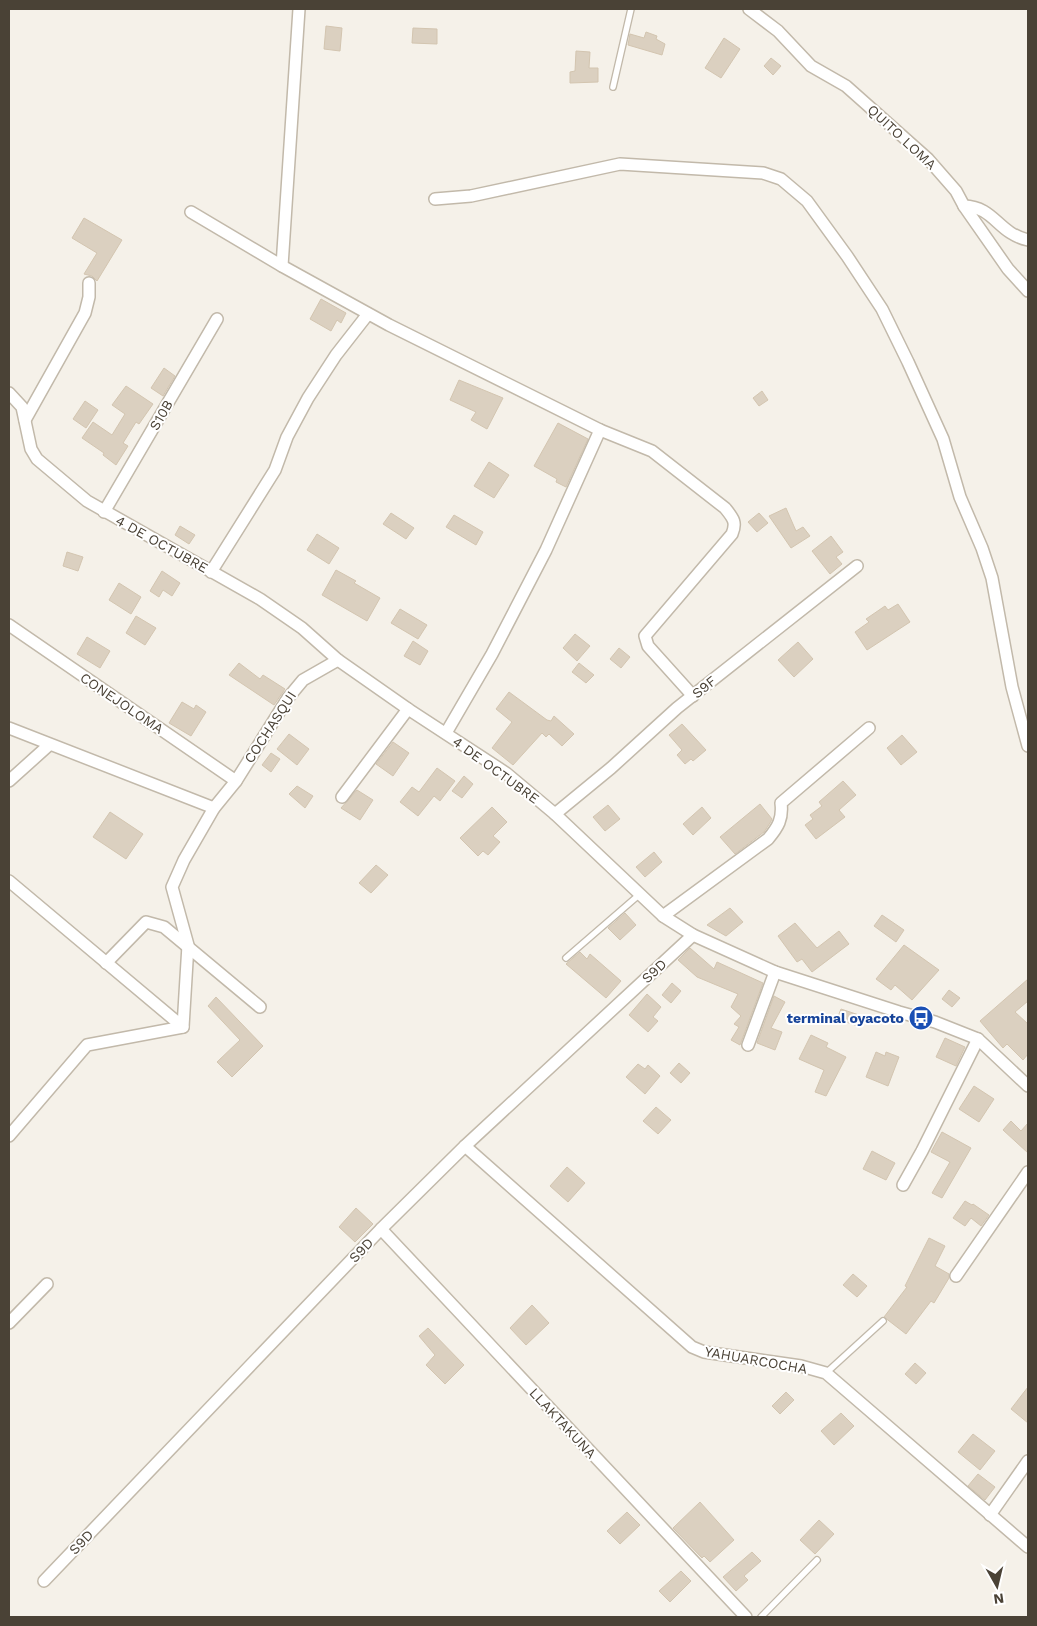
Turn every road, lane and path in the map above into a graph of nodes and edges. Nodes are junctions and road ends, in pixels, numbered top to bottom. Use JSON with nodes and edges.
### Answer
{"nodes":[{"id":1,"x":299,"y":9,"type":"edge"},
{"id":2,"x":631,"y":9,"type":"edge"},
{"id":3,"x":749,"y":9,"type":"edge"},
{"id":4,"x":613,"y":87,"type":"dead end"},
{"id":5,"x":435,"y":199,"type":"dead end"},
{"id":6,"x":964,"y":206,"type":"junction"},
{"id":7,"x":192,"y":212,"type":"dead end"},
{"id":8,"x":1028,"y":240,"type":"edge"},
{"id":9,"x":282,"y":266,"type":"junction"},
{"id":10,"x":89,"y":283,"type":"dead end"},
{"id":11,"x":1028,"y":291,"type":"edge"},
{"id":12,"x":368,"y":314,"type":"junction"},
{"id":13,"x":217,"y":320,"type":"dead end"},
{"id":14,"x":9,"y":394,"type":"edge"},
{"id":15,"x":25,"y":420,"type":"junction"},
{"id":16,"x":600,"y":430,"type":"junction"},
{"id":17,"x":104,"y":512,"type":"junction"},
{"id":18,"x":857,"y":566,"type":"dead end"},
{"id":19,"x":211,"y":572,"type":"junction"},
{"id":20,"x":9,"y":625,"type":"edge"},
{"id":21,"x":338,"y":660,"type":"junction"},
{"id":22,"x":694,"y":696,"type":"junction"},
{"id":23,"x":408,"y":709,"type":"junction"},
{"id":24,"x":9,"y":728,"type":"edge"},
{"id":25,"x":869,"y":728,"type":"dead end"},
{"id":26,"x":446,"y":733,"type":"junction"},
{"id":27,"x":49,"y":746,"type":"junction"},
{"id":28,"x":1028,"y":746,"type":"edge"},
{"id":29,"x":236,"y":780,"type":"junction"},
{"id":30,"x":9,"y":781,"type":"edge"},
{"id":31,"x":342,"y":797,"type":"dead end"},
{"id":32,"x":214,"y":808,"type":"junction"},
{"id":33,"x":555,"y":814,"type":"junction"},
{"id":34,"x":9,"y":881,"type":"edge"},
{"id":35,"x":640,"y":894,"type":"junction"},
{"id":36,"x":663,"y":916,"type":"junction"},
{"id":37,"x":694,"y":935,"type":"junction"},
{"id":38,"x":188,"y":945,"type":"junction"},
{"id":39,"x":566,"y":958,"type":"dead end"},
{"id":40,"x":106,"y":963,"type":"junction"},
{"id":41,"x":775,"y":972,"type":"junction"},
{"id":42,"x":260,"y":1007,"type":"dead end"},
{"id":43,"x":183,"y":1027,"type":"junction"},
{"id":44,"x":978,"y":1039,"type":"junction"},
{"id":45,"x":748,"y":1045,"type":"dead end"},
{"id":46,"x":1028,"y":1086,"type":"edge"},
{"id":47,"x":9,"y":1136,"type":"edge"},
{"id":48,"x":465,"y":1146,"type":"junction"},
{"id":49,"x":1028,"y":1172,"type":"edge"},
{"id":50,"x":902,"y":1185,"type":"dead end"},
{"id":51,"x":381,"y":1229,"type":"junction"},
{"id":52,"x":956,"y":1276,"type":"dead end"},
{"id":53,"x":48,"y":1284,"type":"dead end"},
{"id":54,"x":883,"y":1321,"type":"dead end"},
{"id":55,"x":9,"y":1323,"type":"edge"},
{"id":56,"x":826,"y":1373,"type":"junction"},
{"id":57,"x":1028,"y":1461,"type":"edge"},
{"id":58,"x":990,"y":1515,"type":"junction"},
{"id":59,"x":1028,"y":1547,"type":"edge"},
{"id":60,"x":817,"y":1560,"type":"dead end"},
{"id":61,"x":44,"y":1581,"type":"dead end"},
{"id":62,"x":746,"y":1617,"type":"edge"},
{"id":63,"x":761,"y":1617,"type":"edge"}],
"edges":[{"from":1,"to":9,"type":"street"},
{"from":2,"to":4,"type":"lane"},
{"from":3,"to":6,"type":"street","name":"QUITO LOMA"},
{"from":5,"to":28,"type":"street"},
{"from":6,"to":8,"type":"street"},
{"from":6,"to":11,"type":"street","name":"QUITO LOMA"},
{"from":7,"to":9,"type":"street"},
{"from":9,"to":12,"type":"street"},
{"from":10,"to":15,"type":"street"},
{"from":12,"to":16,"type":"street"},
{"from":12,"to":19,"type":"street"},
{"from":13,"to":17,"type":"street","name":"S10B"},
{"from":14,"to":15,"type":"street","name":"4 DE OCTUBRE"},
{"from":15,"to":17,"type":"street","name":"4 DE OCTUBRE"},
{"from":16,"to":22,"type":"street"},
{"from":16,"to":26,"type":"street"},
{"from":17,"to":19,"type":"street","name":"4 DE OCTUBRE"},
{"from":18,"to":22,"type":"street","name":"S9F"},
{"from":19,"to":21,"type":"street","name":"4 DE OCTUBRE"},
{"from":20,"to":29,"type":"street","name":"CONEJOLOMA"},
{"from":21,"to":23,"type":"street","name":"4 DE OCTUBRE"},
{"from":21,"to":29,"type":"street","name":"COCHASQUI"},
{"from":22,"to":33,"type":"street","name":"S9F"},
{"from":23,"to":26,"type":"street","name":"4 DE OCTUBRE"},
{"from":23,"to":31,"type":"street"},
{"from":24,"to":27,"type":"street"},
{"from":25,"to":36,"type":"street"},
{"from":26,"to":33,"type":"street","name":"4 DE OCTUBRE"},
{"from":27,"to":30,"type":"street"},
{"from":27,"to":32,"type":"street"},
{"from":29,"to":32,"type":"street","name":"COCHASQUI"},
{"from":32,"to":38,"type":"street","name":"COCHASQUI"},
{"from":33,"to":35,"type":"street","name":"4 DE OCTUBRE"},
{"from":34,"to":40,"type":"street"},
{"from":35,"to":36,"type":"street","name":"4 DE OCTUBRE"},
{"from":35,"to":39,"type":"lane"},
{"from":36,"to":37,"type":"street","name":"4 DE OCTUBRE"},
{"from":37,"to":41,"type":"street","name":"4 DE OCTUBRE"},
{"from":37,"to":48,"type":"street","name":"S9D"},
{"from":38,"to":40,"type":"street"},
{"from":38,"to":42,"type":"street"},
{"from":38,"to":43,"type":"street"},
{"from":40,"to":43,"type":"street"},
{"from":41,"to":44,"type":"street","name":"4 DE OCTUBRE"},
{"from":41,"to":45,"type":"street"},
{"from":43,"to":47,"type":"street"},
{"from":44,"to":46,"type":"street","name":"4 DE OCTUBRE"},
{"from":44,"to":50,"type":"street"},
{"from":48,"to":51,"type":"street","name":"S9D"},
{"from":48,"to":56,"type":"street","name":"YAHUARCOCHA"},
{"from":49,"to":52,"type":"street"},
{"from":51,"to":61,"type":"street","name":"S9D"},
{"from":51,"to":62,"type":"street","name":"LLAKTAKUNA"},
{"from":53,"to":55,"type":"street"},
{"from":54,"to":56,"type":"lane"},
{"from":56,"to":58,"type":"street","name":"YAHUARCOCHA"},
{"from":57,"to":58,"type":"street"},
{"from":58,"to":59,"type":"street","name":"YAHUARCOCHA"},
{"from":60,"to":63,"type":"lane"}]}
